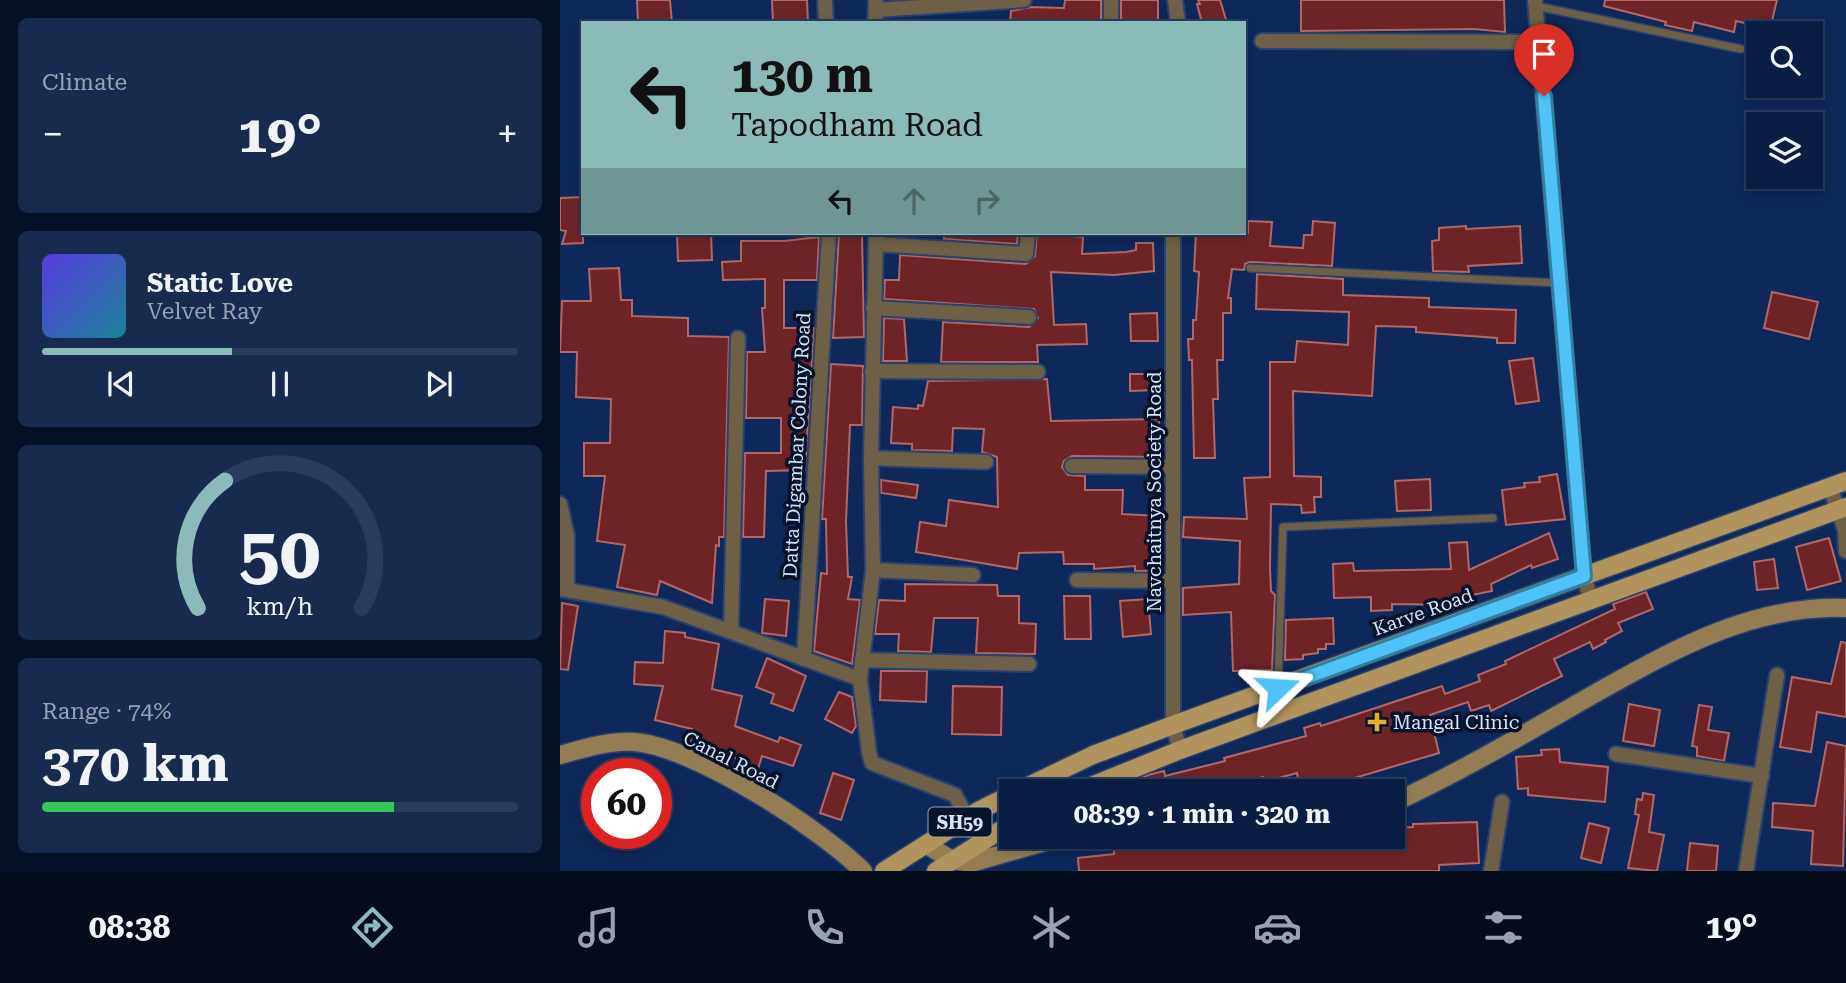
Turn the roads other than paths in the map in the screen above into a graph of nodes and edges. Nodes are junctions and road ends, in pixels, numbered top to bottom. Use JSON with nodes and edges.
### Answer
{"nodes":[{"id":1,"x":825,"y":0,"type":"edge"},
{"id":2,"x":1024,"y":0,"type":"edge"},
{"id":3,"x":1111,"y":0,"type":"edge"},
{"id":4,"x":1175,"y":0,"type":"edge"},
{"id":5,"x":1535,"y":3,"type":"edge"},
{"id":6,"x":876,"y":11,"type":"edge"},
{"id":7,"x":826,"y":21,"type":"edge"},
{"id":8,"x":1111,"y":21,"type":"edge"},
{"id":9,"x":1178,"y":21,"type":"edge"},
{"id":10,"x":1262,"y":41,"type":"dead end"},
{"id":11,"x":1539,"y":42,"type":"junction"},
{"id":12,"x":1741,"y":49,"type":"dead end"},
{"id":13,"x":829,"y":235,"type":"edge"},
{"id":14,"x":1028,"y":235,"type":"edge"},
{"id":15,"x":1173,"y":235,"type":"edge"},
{"id":16,"x":876,"y":239,"type":"edge"},
{"id":17,"x":1250,"y":268,"type":"dead end"},
{"id":18,"x":1560,"y":283,"type":"junction"},
{"id":19,"x":873,"y":309,"type":"junction"},
{"id":20,"x":1028,"y":317,"type":"dead end"},
{"id":21,"x":738,"y":338,"type":"dead end"},
{"id":22,"x":872,"y":371,"type":"junction"},
{"id":23,"x":1038,"y":372,"type":"dead end"},
{"id":24,"x":871,"y":458,"type":"junction"},
{"id":25,"x":986,"y":462,"type":"dead end"},
{"id":26,"x":1072,"y":466,"type":"dead end"},
{"id":27,"x":1173,"y":467,"type":"junction"},
{"id":28,"x":1838,"y":484,"type":"edge"},
{"id":29,"x":560,"y":504,"type":"edge"},
{"id":30,"x":1842,"y":509,"type":"edge"},
{"id":31,"x":1493,"y":518,"type":"dead end"},
{"id":32,"x":1846,"y":551,"type":"edge"},
{"id":33,"x":873,"y":570,"type":"junction"},
{"id":34,"x":972,"y":575,"type":"dead end"},
{"id":35,"x":1584,"y":576,"type":"junction"},
{"id":36,"x":1077,"y":580,"type":"dead end"},
{"id":37,"x":1173,"y":581,"type":"junction"},
{"id":38,"x":564,"y":590,"type":"edge"},
{"id":39,"x":1591,"y":601,"type":"junction"},
{"id":40,"x":1846,"y":608,"type":"edge"},
{"id":41,"x":731,"y":630,"type":"junction"},
{"id":42,"x":804,"y":659,"type":"junction"},
{"id":43,"x":862,"y":660,"type":"junction"},
{"id":44,"x":1029,"y":664,"type":"dead end"},
{"id":45,"x":1777,"y":675,"type":"dead end"},
{"id":46,"x":860,"y":679,"type":"junction"},
{"id":47,"x":1278,"y":688,"type":"junction"},
{"id":48,"x":1173,"y":724,"type":"junction"},
{"id":49,"x":1180,"y":750,"type":"junction"},
{"id":50,"x":1616,"y":754,"type":"dead end"},
{"id":51,"x":560,"y":755,"type":"edge"},
{"id":52,"x":1762,"y":776,"type":"junction"},
{"id":53,"x":1043,"y":779,"type":"edge"},
{"id":54,"x":1109,"y":779,"type":"edge"},
{"id":55,"x":1405,"y":797,"type":"edge"},
{"id":56,"x":999,"y":801,"type":"edge"},
{"id":57,"x":1502,"y":802,"type":"dead end"},
{"id":58,"x":967,"y":817,"type":"junction"},
{"id":59,"x":999,"y":831,"type":"edge"},
{"id":60,"x":1022,"y":849,"type":"edge"},
{"id":61,"x":920,"y":850,"type":"junction"},
{"id":62,"x":952,"y":860,"type":"junction"},
{"id":63,"x":863,"y":871,"type":"edge"},
{"id":64,"x":884,"y":871,"type":"edge"},
{"id":65,"x":936,"y":871,"type":"edge"},
{"id":66,"x":1492,"y":871,"type":"edge"},
{"id":67,"x":1746,"y":871,"type":"edge"}],
"edges":[{"from":1,"to":7,"type":"street"},
{"from":2,"to":6,"type":"street"},
{"from":3,"to":8,"type":"street"},
{"from":4,"to":9,"type":"street"},
{"from":5,"to":11,"type":"street"},
{"from":5,"to":12,"type":"lane"},
{"from":10,"to":11,"type":"street"},
{"from":11,"to":18,"type":"street"},
{"from":13,"to":42,"type":"street","name":"Datta Digambar Colony Road"},
{"from":14,"to":16,"type":"street"},
{"from":15,"to":27,"type":"street","name":"Navchaitnya Society Road"},
{"from":16,"to":19,"type":"street"},
{"from":17,"to":18,"type":"lane"},
{"from":18,"to":35,"type":"street"},
{"from":19,"to":20,"type":"street"},
{"from":19,"to":22,"type":"street"},
{"from":21,"to":41,"type":"street"},
{"from":22,"to":23,"type":"street"},
{"from":22,"to":24,"type":"street"},
{"from":24,"to":25,"type":"street"},
{"from":24,"to":33,"type":"street"},
{"from":26,"to":27,"type":"street"},
{"from":27,"to":37,"type":"street","name":"Navchaitnya Society Road"},
{"from":28,"to":30,"type":"street"},
{"from":28,"to":35,"type":"main road","name":"Karve Road"},
{"from":29,"to":38,"type":"street"},
{"from":30,"to":32,"type":"street"},
{"from":30,"to":39,"type":"main road"},
{"from":31,"to":47,"type":"lane"},
{"from":33,"to":34,"type":"street"},
{"from":33,"to":43,"type":"street"},
{"from":35,"to":39,"type":"street"},
{"from":35,"to":47,"type":"main road","name":"Karve Road"},
{"from":36,"to":37,"type":"street"},
{"from":37,"to":48,"type":"street","name":"Navchaitnya Society Road"},
{"from":38,"to":41,"type":"street"},
{"from":39,"to":49,"type":"main road"},
{"from":40,"to":55,"type":"street"},
{"from":41,"to":42,"type":"street"},
{"from":42,"to":46,"type":"street"},
{"from":43,"to":44,"type":"street"},
{"from":43,"to":46,"type":"street"},
{"from":45,"to":52,"type":"street"},
{"from":46,"to":58,"type":"street"},
{"from":47,"to":48,"type":"main road","name":"Karve Road"},
{"from":48,"to":49,"type":"street","name":"Navchaitnya Society Road"},
{"from":48,"to":53,"type":"main road","name":"Karve Road"},
{"from":49,"to":54,"type":"main road"},
{"from":50,"to":52,"type":"street"},
{"from":51,"to":63,"type":"street","name":"Canal Road"},
{"from":52,"to":67,"type":"street"},
{"from":56,"to":58,"type":"main road","number":"SH59"},
{"from":57,"to":66,"type":"street"},
{"from":58,"to":61,"type":"main road","number":"SH59"},
{"from":59,"to":62,"type":"main road","number":"SH59"},
{"from":60,"to":62,"type":"street"},
{"from":61,"to":62,"type":"street"},
{"from":61,"to":64,"type":"main road"},
{"from":62,"to":65,"type":"main road","number":"SH59"}]}
